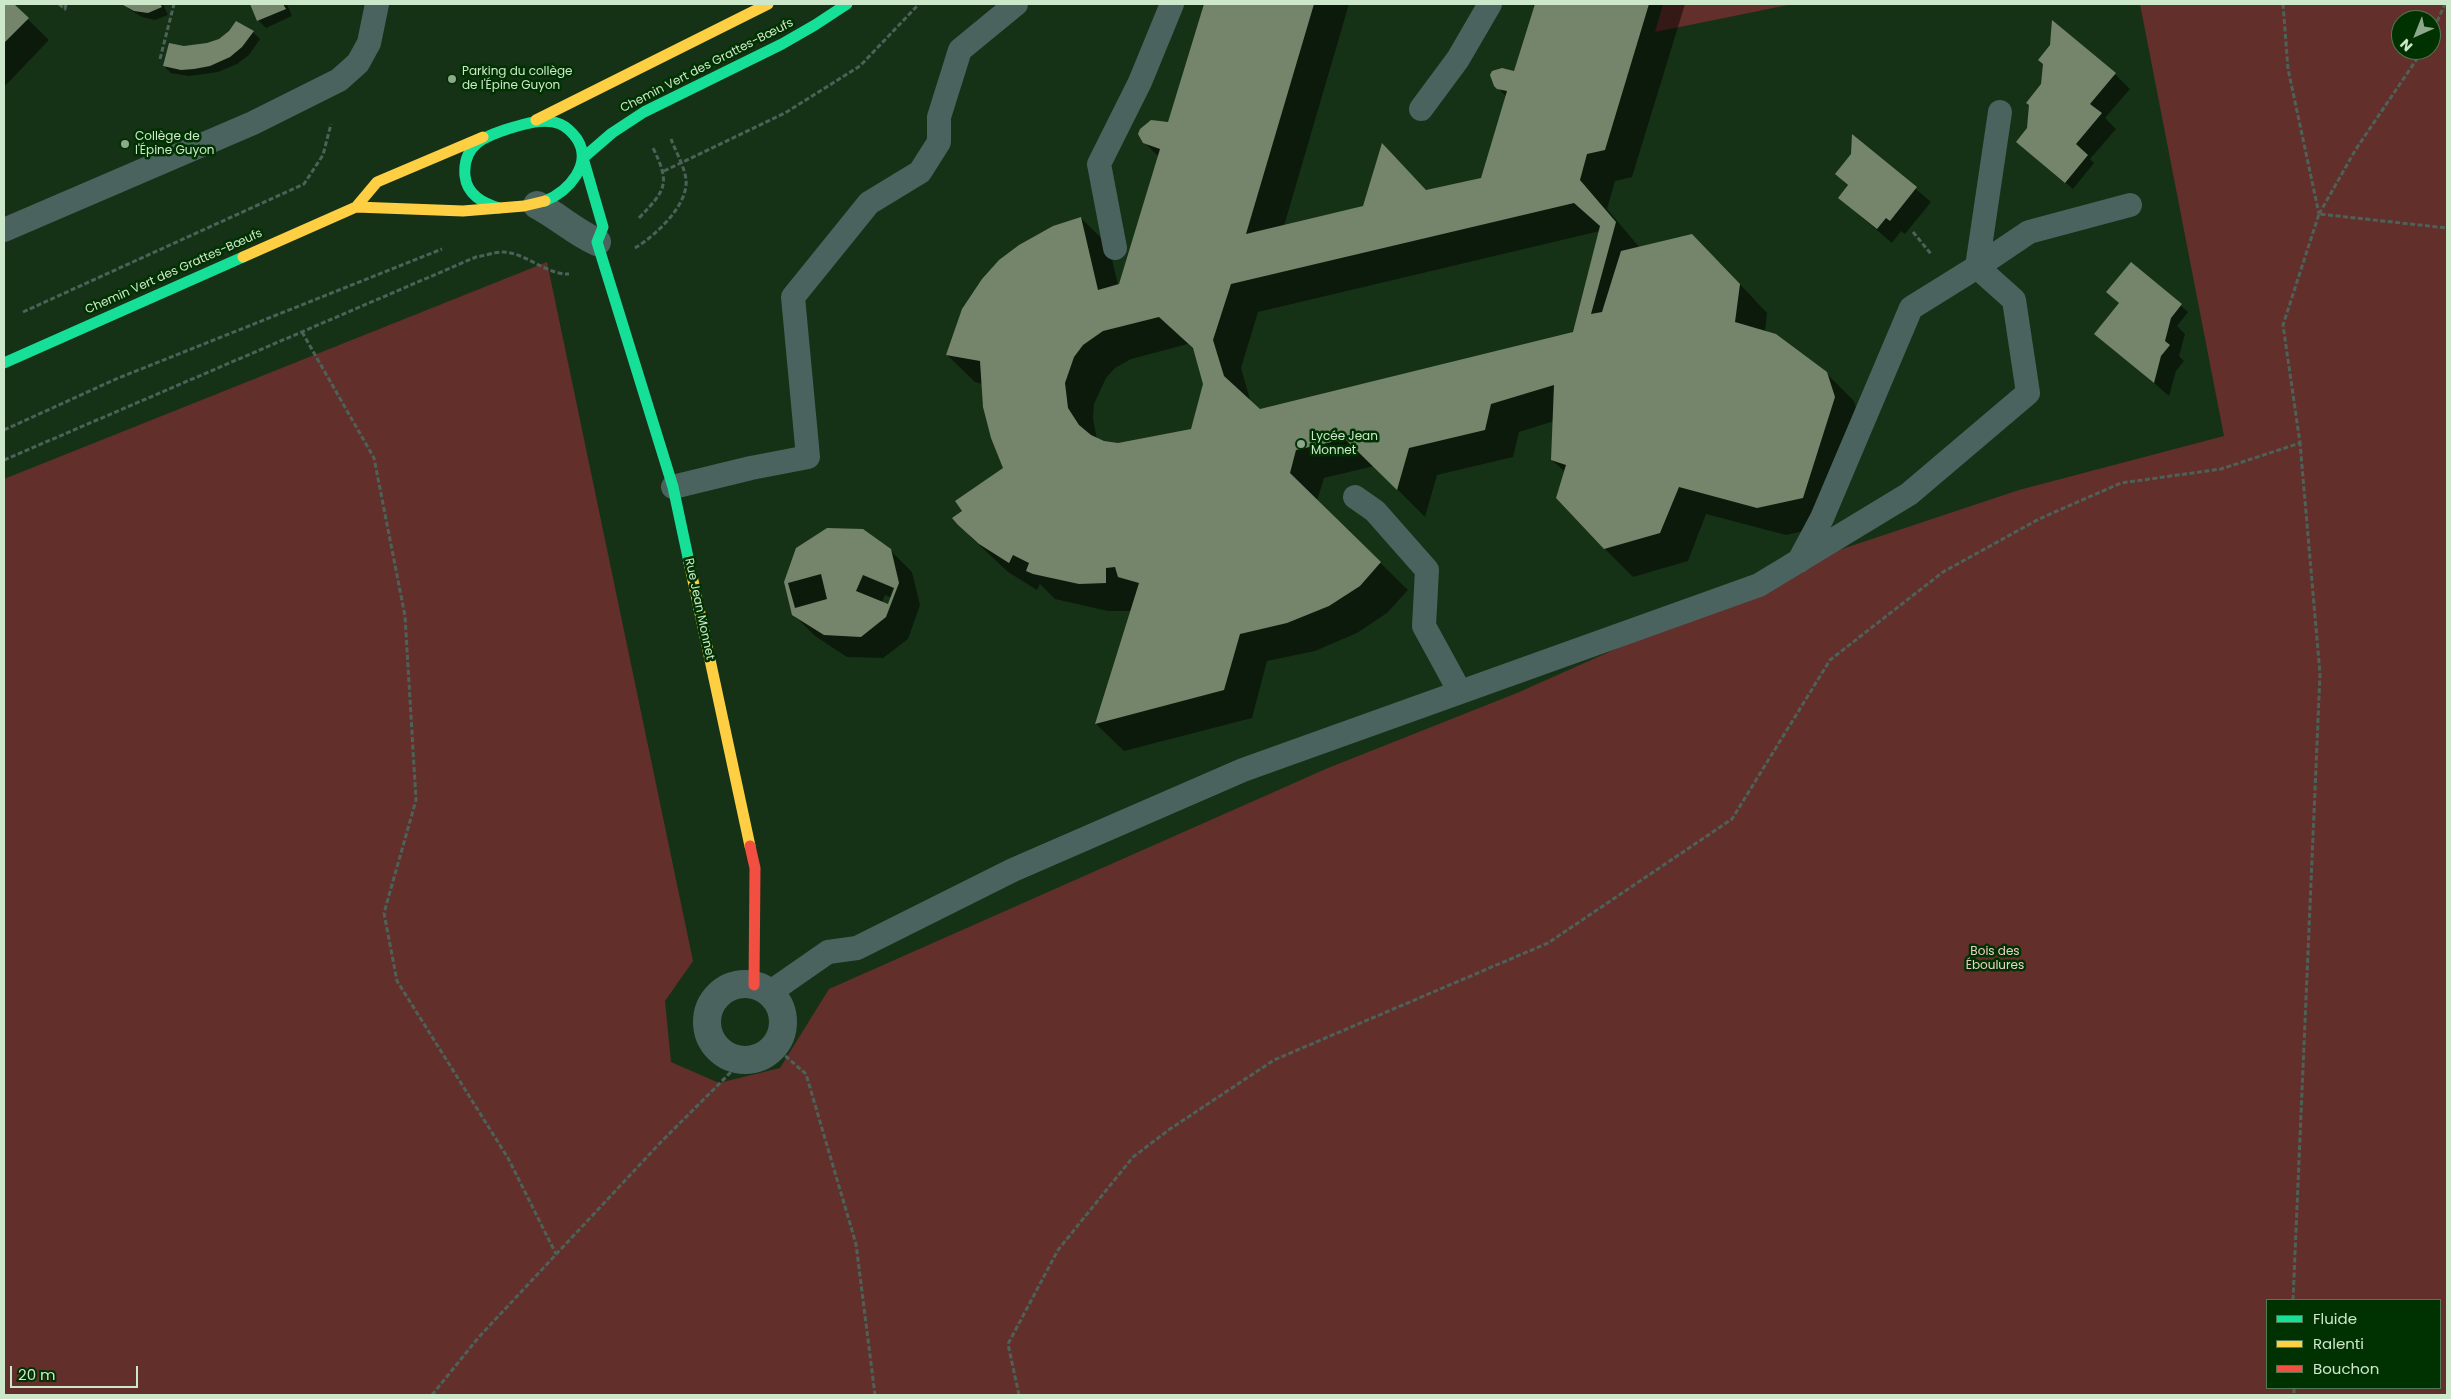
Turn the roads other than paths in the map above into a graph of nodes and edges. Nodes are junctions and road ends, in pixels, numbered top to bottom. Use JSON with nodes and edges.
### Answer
{"nodes":[{"id":1,"x":377,"y":4,"type":"edge"},
{"id":2,"x":768,"y":4,"type":"edge"},
{"id":3,"x":847,"y":4,"type":"edge"},
{"id":4,"x":1016,"y":4,"type":"edge"},
{"id":5,"x":1172,"y":4,"type":"edge"},
{"id":6,"x":1490,"y":4,"type":"edge"},
{"id":7,"x":1421,"y":109,"type":"dead end"},
{"id":8,"x":2000,"y":112,"type":"dead end"},
{"id":9,"x":536,"y":120,"type":"junction"},
{"id":10,"x":486,"y":136,"type":"junction"},
{"id":11,"x":583,"y":158,"type":"junction"},
{"id":12,"x":2130,"y":204,"type":"dead end"},
{"id":13,"x":537,"y":205,"type":"junction"},
{"id":14,"x":356,"y":207,"type":"junction"},
{"id":15,"x":499,"y":208,"type":"junction"},
{"id":16,"x":4,"y":230,"type":"edge"},
{"id":17,"x":597,"y":242,"type":"junction"},
{"id":18,"x":1115,"y":248,"type":"dead end"},
{"id":19,"x":1977,"y":267,"type":"junction"},
{"id":20,"x":4,"y":363,"type":"edge"},
{"id":21,"x":672,"y":487,"type":"junction"},
{"id":22,"x":1355,"y":497,"type":"dead end"},
{"id":23,"x":1799,"y":561,"type":"junction"},
{"id":24,"x":1460,"y":692,"type":"junction"},
{"id":25,"x":762,"y":989,"type":"junction"}],
"edges":[{"from":1,"to":16,"type":"lane"},
{"from":2,"to":9,"type":"main road"},
{"from":3,"to":11,"type":"main road","name":"Chemin Vert des Grattes-Bœufs"},
{"from":4,"to":21,"type":"lane"},
{"from":5,"to":18,"type":"lane"},
{"from":6,"to":7,"type":"lane"},
{"from":8,"to":19,"type":"lane"},
{"from":9,"to":10,"type":"main road"},
{"from":9,"to":11,"type":"main road"},
{"from":10,"to":14,"type":"main road","name":"Chemin Vert des Grattes-Bœufs"},
{"from":10,"to":15,"type":"main road"},
{"from":11,"to":13,"type":"main road"},
{"from":11,"to":17,"type":"main road","name":"Rue Jean Monnet"},
{"from":12,"to":19,"type":"lane"},
{"from":13,"to":15,"type":"main road"},
{"from":13,"to":17,"type":"street"},
{"from":14,"to":15,"type":"main road"},
{"from":14,"to":20,"type":"main road","name":"Chemin Vert des Grattes-Bœufs"},
{"from":17,"to":21,"type":"main road","name":"Rue Jean Monnet"},
{"from":19,"to":23,"type":"lane"},
{"from":19,"to":23,"type":"lane"},
{"from":21,"to":25,"type":"main road","name":"Rue Jean Monnet"},
{"from":22,"to":24,"type":"lane"},
{"from":23,"to":24,"type":"lane"},
{"from":24,"to":25,"type":"lane"},
{"from":25,"to":25,"type":"street","name":"Rue Jean Monnet"}]}
